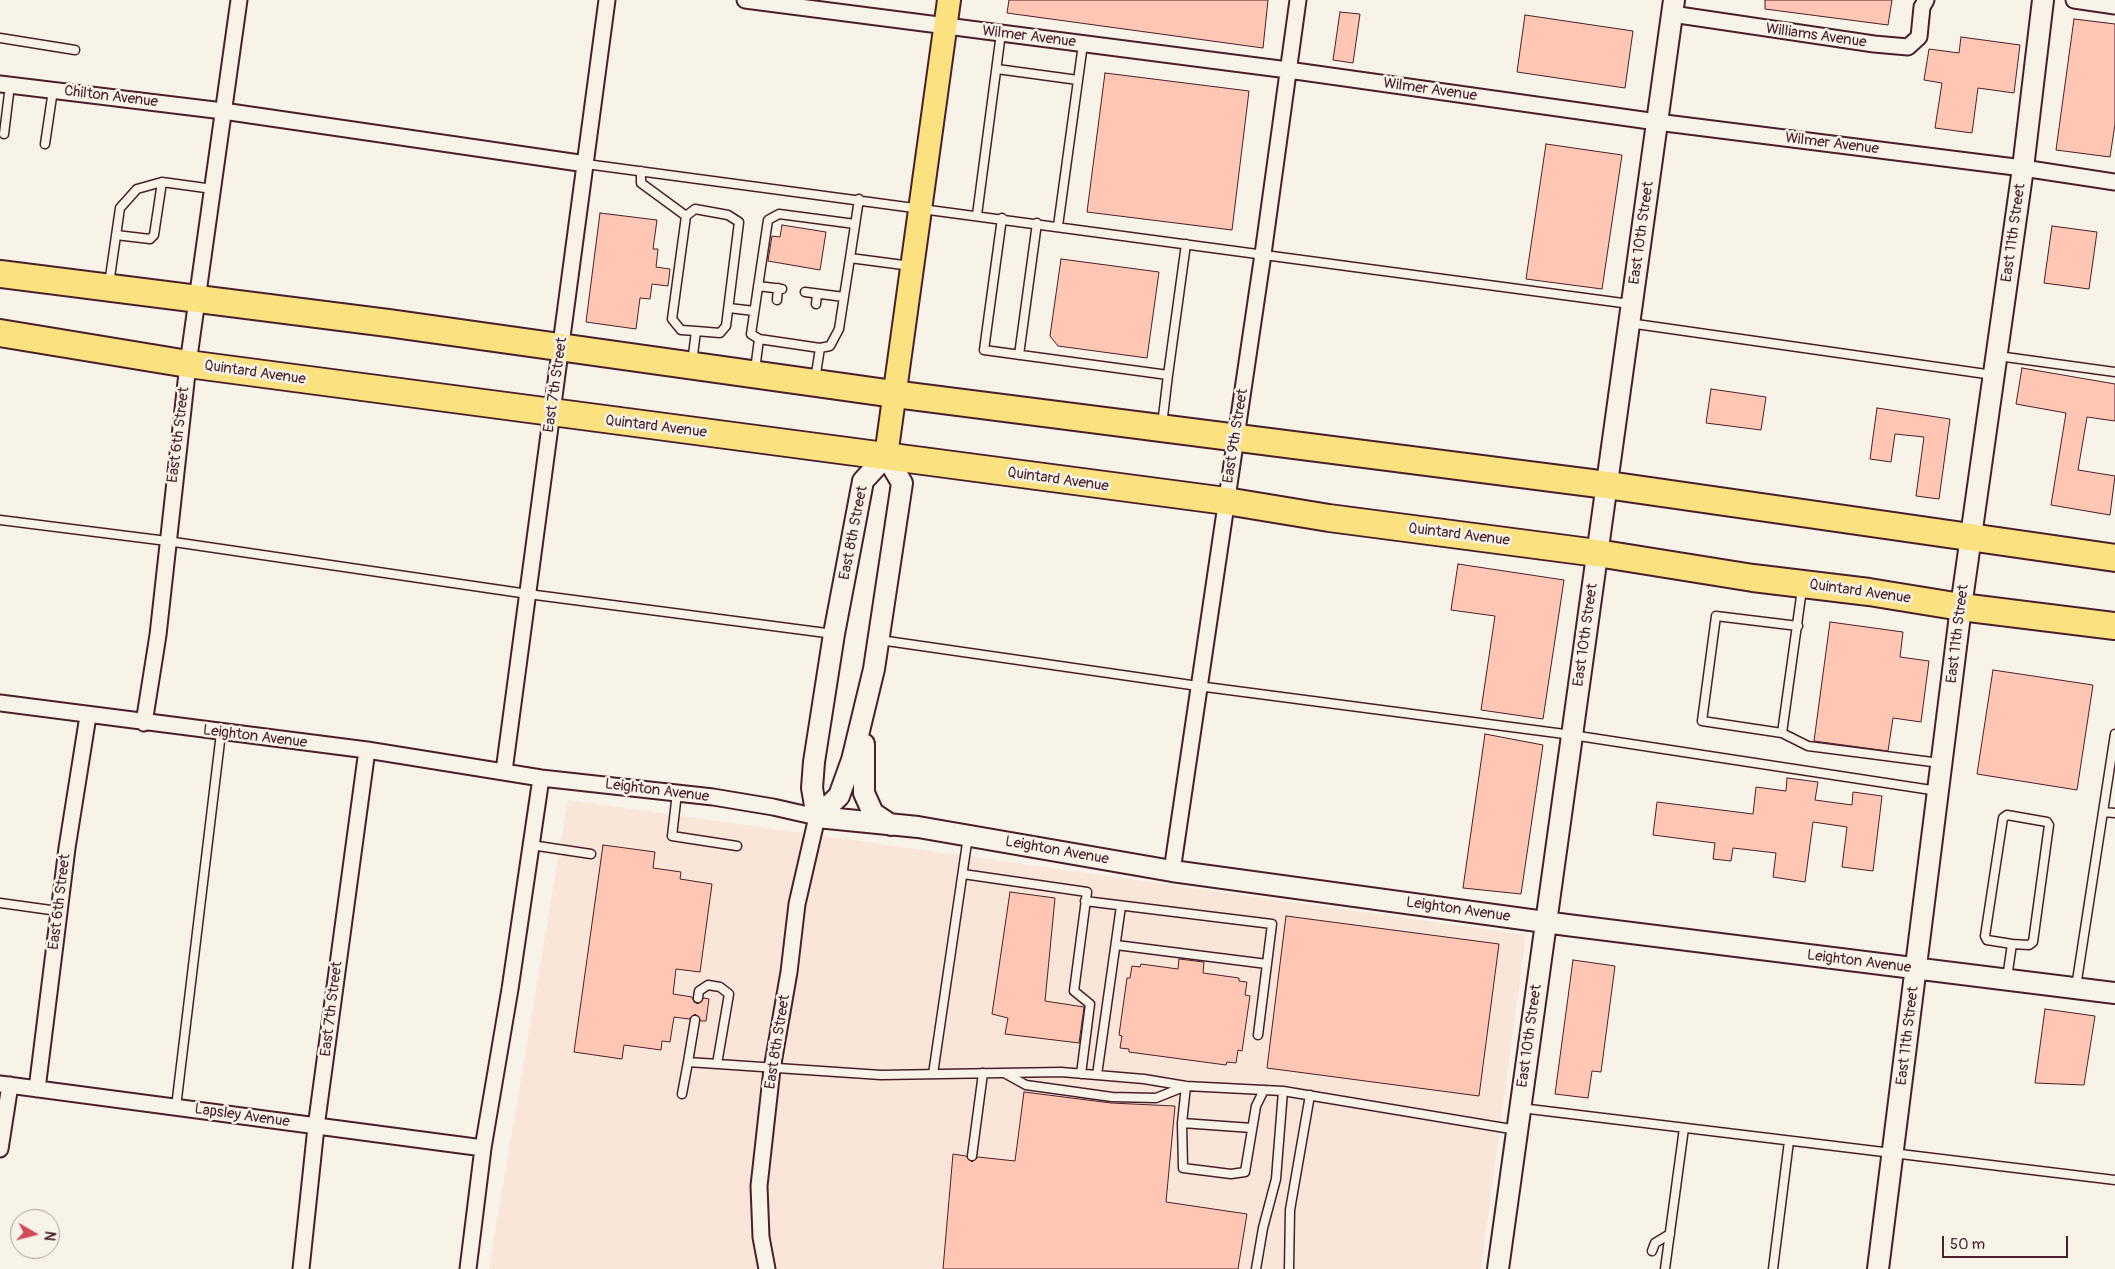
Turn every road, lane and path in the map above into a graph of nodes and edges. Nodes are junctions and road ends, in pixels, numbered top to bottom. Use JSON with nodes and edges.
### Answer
{"nodes":[{"id":1,"x":239,"y":0,"type":"edge"},
{"id":2,"x":607,"y":0,"type":"edge"},
{"id":3,"x":745,"y":0,"type":"edge"},
{"id":4,"x":949,"y":0,"type":"edge"},
{"id":5,"x":1298,"y":0,"type":"edge"},
{"id":6,"x":1926,"y":0,"type":"edge"},
{"id":7,"x":2043,"y":0,"type":"edge"},
{"id":8,"x":2074,"y":0,"type":"edge"},
{"id":9,"x":2115,"y":6,"type":"edge"},
{"id":10,"x":1673,"y":7,"type":"edge"},
{"id":11,"x":946,"y":26,"type":"junction"},
{"id":12,"x":1001,"y":33,"type":"junction"},
{"id":13,"x":0,"y":38,"type":"edge"},
{"id":14,"x":1083,"y":44,"type":"junction"},
{"id":15,"x":75,"y":50,"type":"dead end"},
{"id":16,"x":997,"y":69,"type":"junction"},
{"id":17,"x":1288,"y":70,"type":"junction"},
{"id":18,"x":1078,"y":80,"type":"junction"},
{"id":19,"x":5,"y":84,"type":"edge"},
{"id":20,"x":53,"y":90,"type":"junction"},
{"id":21,"x":223,"y":111,"type":"junction"},
{"id":22,"x":1657,"y":122,"type":"junction"},
{"id":23,"x":4,"y":134,"type":"dead end"},
{"id":24,"x":45,"y":144,"type":"dead end"},
{"id":25,"x":586,"y":164,"type":"junction"},
{"id":26,"x":2023,"y":168,"type":"junction"},
{"id":27,"x":641,"y":171,"type":"junction"},
{"id":28,"x":162,"y":182,"type":"junction"},
{"id":29,"x":2115,"y":182,"type":"edge"},
{"id":30,"x":214,"y":189,"type":"junction"},
{"id":31,"x":859,"y":199,"type":"junction"},
{"id":32,"x":922,"y":207,"type":"junction"},
{"id":33,"x":977,"y":215,"type":"junction"},
{"id":34,"x":686,"y":216,"type":"junction"},
{"id":35,"x":1002,"y":218,"type":"junction"},
{"id":36,"x":1037,"y":223,"type":"junction"},
{"id":37,"x":855,"y":224,"type":"junction"},
{"id":38,"x":1058,"y":226,"type":"junction"},
{"id":39,"x":116,"y":235,"type":"junction"},
{"id":40,"x":1186,"y":244,"type":"junction"},
{"id":41,"x":1263,"y":254,"type":"junction"},
{"id":42,"x":850,"y":258,"type":"junction"},
{"id":43,"x":914,"y":266,"type":"junction"},
{"id":44,"x":0,"y":274,"type":"edge"},
{"id":45,"x":758,"y":286,"type":"junction"},
{"id":46,"x":109,"y":287,"type":"junction"},
{"id":47,"x":805,"y":292,"type":"dead end"},
{"id":48,"x":818,"y":294,"type":"junction"},
{"id":49,"x":844,"y":297,"type":"junction"},
{"id":50,"x":197,"y":298,"type":"junction"},
{"id":51,"x":777,"y":300,"type":"dead end"},
{"id":52,"x":816,"y":304,"type":"dead end"},
{"id":53,"x":729,"y":308,"type":"junction"},
{"id":54,"x":754,"y":312,"type":"junction"},
{"id":55,"x":1631,"y":314,"type":"junction"},
{"id":56,"x":696,"y":331,"type":"junction"},
{"id":57,"x":0,"y":334,"type":"edge"},
{"id":58,"x":759,"y":339,"type":"junction"},
{"id":59,"x":820,"y":348,"type":"junction"},
{"id":60,"x":560,"y":349,"type":"junction"},
{"id":61,"x":1019,"y":355,"type":"junction"},
{"id":62,"x":1996,"y":355,"type":"junction"},
{"id":63,"x":188,"y":364,"type":"junction"},
{"id":64,"x":692,"y":365,"type":"junction"},
{"id":65,"x":2115,"y":372,"type":"edge"},
{"id":66,"x":754,"y":375,"type":"junction"},
{"id":67,"x":1168,"y":375,"type":"junction"},
{"id":68,"x":1993,"y":375,"type":"junction"},
{"id":69,"x":815,"y":382,"type":"junction"},
{"id":70,"x":894,"y":394,"type":"junction"},
{"id":71,"x":552,"y":414,"type":"junction"},
{"id":72,"x":1162,"y":428,"type":"junction"},
{"id":73,"x":1236,"y":438,"type":"junction"},
{"id":74,"x":886,"y":456,"type":"junction"},
{"id":75,"x":1607,"y":485,"type":"junction"},
{"id":76,"x":1226,"y":501,"type":"junction"},
{"id":77,"x":0,"y":520,"type":"edge"},
{"id":78,"x":1971,"y":537,"type":"junction"},
{"id":79,"x":167,"y":541,"type":"junction"},
{"id":80,"x":1597,"y":553,"type":"junction"},
{"id":81,"x":2115,"y":558,"type":"edge"},
{"id":82,"x":1803,"y":584,"type":"junction"},
{"id":83,"x":528,"y":594,"type":"junction"},
{"id":84,"x":1961,"y":608,"type":"junction"},
{"id":85,"x":1798,"y":626,"type":"junction"},
{"id":86,"x":2115,"y":626,"type":"edge"},
{"id":87,"x":834,"y":634,"type":"junction"},
{"id":88,"x":879,"y":640,"type":"junction"},
{"id":89,"x":1198,"y":686,"type":"junction"},
{"id":90,"x":0,"y":703,"type":"edge"},
{"id":91,"x":866,"y":704,"type":"junction"},
{"id":92,"x":88,"y":716,"type":"junction"},
{"id":93,"x":144,"y":723,"type":"junction"},
{"id":94,"x":221,"y":733,"type":"junction"},
{"id":95,"x":1782,"y":733,"type":"junction"},
{"id":96,"x":2115,"y":734,"type":"edge"},
{"id":97,"x":1572,"y":735,"type":"junction"},
{"id":98,"x":368,"y":750,"type":"junction"},
{"id":99,"x":1941,"y":764,"type":"junction"},
{"id":100,"x":504,"y":771,"type":"junction"},
{"id":101,"x":541,"y":778,"type":"junction"},
{"id":102,"x":1938,"y":791,"type":"junction"},
{"id":103,"x":677,"y":793,"type":"junction"},
{"id":104,"x":2103,"y":812,"type":"junction"},
{"id":105,"x":2115,"y":814,"type":"edge"},
{"id":106,"x":817,"y":817,"type":"junction"},
{"id":107,"x":891,"y":825,"type":"junction"},
{"id":108,"x":968,"y":836,"type":"junction"},
{"id":109,"x":531,"y":845,"type":"junction"},
{"id":110,"x":737,"y":846,"type":"dead end"},
{"id":111,"x":591,"y":854,"type":"dead end"},
{"id":112,"x":1172,"y":871,"type":"junction"},
{"id":113,"x":963,"y":874,"type":"junction"},
{"id":114,"x":1085,"y":901,"type":"junction"},
{"id":115,"x":0,"y":903,"type":"edge"},
{"id":116,"x":1121,"y":906,"type":"junction"},
{"id":117,"x":58,"y":911,"type":"junction"},
{"id":118,"x":1546,"y":922,"type":"junction"},
{"id":119,"x":2012,"y":944,"type":"junction"},
{"id":120,"x":1116,"y":945,"type":"junction"},
{"id":121,"x":1267,"y":964,"type":"junction"},
{"id":122,"x":1916,"y":969,"type":"junction"},
{"id":123,"x":2006,"y":980,"type":"junction"},
{"id":124,"x":2076,"y":989,"type":"junction"},
{"id":125,"x":2115,"y":993,"type":"edge"},
{"id":126,"x":698,"y":998,"type":"dead end"},
{"id":127,"x":695,"y":1020,"type":"dead end"},
{"id":128,"x":1258,"y":1035,"type":"dead end"},
{"id":129,"x":688,"y":1062,"type":"junction"},
{"id":130,"x":718,"y":1064,"type":"junction"},
{"id":131,"x":772,"y":1069,"type":"junction"},
{"id":132,"x":1004,"y":1073,"type":"junction"},
{"id":133,"x":933,"y":1074,"type":"junction"},
{"id":134,"x":982,"y":1074,"type":"junction"},
{"id":135,"x":1081,"y":1074,"type":"junction"},
{"id":136,"x":1097,"y":1075,"type":"junction"},
{"id":137,"x":5,"y":1084,"type":"edge"},
{"id":138,"x":1186,"y":1086,"type":"junction"},
{"id":139,"x":37,"y":1088,"type":"junction"},
{"id":140,"x":1264,"y":1090,"type":"junction"},
{"id":141,"x":1282,"y":1091,"type":"junction"},
{"id":142,"x":682,"y":1094,"type":"dead end"},
{"id":143,"x":1310,"y":1096,"type":"junction"},
{"id":144,"x":176,"y":1107,"type":"junction"},
{"id":145,"x":1520,"y":1108,"type":"junction"},
{"id":146,"x":1182,"y":1123,"type":"junction"},
{"id":147,"x":316,"y":1127,"type":"junction"},
{"id":148,"x":1252,"y":1128,"type":"junction"},
{"id":149,"x":1684,"y":1128,"type":"junction"},
{"id":150,"x":1517,"y":1130,"type":"junction"},
{"id":151,"x":1790,"y":1141,"type":"junction"},
{"id":152,"x":483,"y":1148,"type":"junction"},
{"id":153,"x":0,"y":1149,"type":"edge"},
{"id":154,"x":1894,"y":1154,"type":"junction"},
{"id":155,"x":972,"y":1156,"type":"dead end"},
{"id":156,"x":2115,"y":1180,"type":"edge"},
{"id":157,"x":1670,"y":1234,"type":"junction"},
{"id":158,"x":1652,"y":1251,"type":"dead end"},
{"id":159,"x":301,"y":1269,"type":"edge"},
{"id":160,"x":468,"y":1269,"type":"edge"},
{"id":161,"x":767,"y":1269,"type":"edge"},
{"id":162,"x":1256,"y":1269,"type":"edge"},
{"id":163,"x":1289,"y":1269,"type":"edge"},
{"id":164,"x":1498,"y":1269,"type":"edge"},
{"id":165,"x":1665,"y":1269,"type":"edge"},
{"id":166,"x":1773,"y":1269,"type":"edge"},
{"id":167,"x":1878,"y":1269,"type":"edge"}],
"edges":[{"from":1,"to":21,"type":"street","name":"East 6th Street"},
{"from":2,"to":25,"type":"street","name":"East 7th Street"},
{"from":3,"to":11,"type":"street","name":"Wilmer Avenue"},
{"from":4,"to":11,"type":"main road"},
{"from":5,"to":17,"type":"street","name":"East 9th Street"},
{"from":6,"to":10,"type":"street","name":"Williams Avenue"},
{"from":7,"to":26,"type":"street","name":"East 11th Street"},
{"from":8,"to":9,"type":"street"},
{"from":10,"to":22,"type":"street","name":"East 10th Street"},
{"from":11,"to":12,"type":"street","name":"Wilmer Avenue"},
{"from":11,"to":32,"type":"main road"},
{"from":12,"to":14,"type":"street","name":"Wilmer Avenue"},
{"from":12,"to":16,"type":"lane"},
{"from":13,"to":15,"type":"lane"},
{"from":14,"to":17,"type":"street","name":"Wilmer Avenue"},
{"from":14,"to":18,"type":"lane"},
{"from":16,"to":18,"type":"lane"},
{"from":16,"to":33,"type":"lane"},
{"from":17,"to":22,"type":"street","name":"Wilmer Avenue"},
{"from":17,"to":41,"type":"street","name":"East 9th Street"},
{"from":18,"to":38,"type":"lane"},
{"from":19,"to":20,"type":"street","name":"Chilton Avenue"},
{"from":19,"to":23,"type":"lane"},
{"from":20,"to":21,"type":"street","name":"Chilton Avenue"},
{"from":20,"to":24,"type":"lane"},
{"from":21,"to":25,"type":"street","name":"Chilton Avenue"},
{"from":21,"to":30,"type":"street","name":"East 6th Street"},
{"from":22,"to":26,"type":"street","name":"Wilmer Avenue"},
{"from":22,"to":55,"type":"street","name":"East 10th Street"},
{"from":25,"to":27,"type":"lane"},
{"from":25,"to":60,"type":"street","name":"East 7th Street"},
{"from":26,"to":29,"type":"street","name":"Wilmer Avenue"},
{"from":26,"to":62,"type":"street","name":"East 11th Street"},
{"from":27,"to":31,"type":"lane"},
{"from":27,"to":34,"type":"lane"},
{"from":28,"to":30,"type":"lane"},
{"from":28,"to":39,"type":"lane"},
{"from":28,"to":39,"type":"lane"},
{"from":30,"to":50,"type":"street","name":"East 6th Street"},
{"from":31,"to":32,"type":"lane"},
{"from":31,"to":37,"type":"lane"},
{"from":32,"to":33,"type":"lane"},
{"from":32,"to":43,"type":"main road"},
{"from":33,"to":35,"type":"lane"},
{"from":34,"to":53,"type":"lane"},
{"from":34,"to":56,"type":"lane"},
{"from":35,"to":36,"type":"lane"},
{"from":35,"to":61,"type":"lane"},
{"from":36,"to":38,"type":"lane"},
{"from":36,"to":61,"type":"lane"},
{"from":37,"to":42,"type":"lane"},
{"from":37,"to":45,"type":"lane"},
{"from":38,"to":40,"type":"lane"},
{"from":39,"to":46,"type":"lane"},
{"from":40,"to":41,"type":"lane"},
{"from":40,"to":67,"type":"lane"},
{"from":41,"to":55,"type":"lane"},
{"from":41,"to":73,"type":"street","name":"East 9th Street"},
{"from":42,"to":43,"type":"lane"},
{"from":42,"to":49,"type":"lane"},
{"from":43,"to":70,"type":"main road"},
{"from":44,"to":46,"type":"highway"},
{"from":45,"to":51,"type":"lane"},
{"from":45,"to":54,"type":"lane"},
{"from":46,"to":50,"type":"highway"},
{"from":47,"to":48,"type":"lane"},
{"from":48,"to":49,"type":"lane"},
{"from":48,"to":52,"type":"lane"},
{"from":49,"to":59,"type":"lane"},
{"from":50,"to":60,"type":"highway"},
{"from":50,"to":63,"type":"street","name":"East 6th Street"},
{"from":53,"to":54,"type":"lane"},
{"from":53,"to":56,"type":"lane"},
{"from":54,"to":58,"type":"lane"},
{"from":55,"to":68,"type":"lane"},
{"from":55,"to":75,"type":"street","name":"East 10th Street"},
{"from":56,"to":64,"type":"lane"},
{"from":57,"to":63,"type":"highway","name":"Quintard Avenue"},
{"from":58,"to":59,"type":"lane"},
{"from":58,"to":66,"type":"lane"},
{"from":59,"to":69,"type":"lane"},
{"from":60,"to":64,"type":"highway"},
{"from":60,"to":71,"type":"street","name":"East 7th Street"},
{"from":61,"to":67,"type":"lane"},
{"from":62,"to":65,"type":"lane"},
{"from":62,"to":68,"type":"street","name":"East 11th Street"},
{"from":63,"to":71,"type":"highway","name":"Quintard Avenue"},
{"from":63,"to":79,"type":"street","name":"East 6th Street"},
{"from":64,"to":66,"type":"highway"},
{"from":66,"to":69,"type":"highway"},
{"from":67,"to":72,"type":"lane"},
{"from":68,"to":78,"type":"street","name":"East 11th Street"},
{"from":69,"to":70,"type":"highway"},
{"from":70,"to":72,"type":"highway"},
{"from":70,"to":74,"type":"main road"},
{"from":71,"to":74,"type":"highway","name":"Quintard Avenue"},
{"from":71,"to":83,"type":"street","name":"East 7th Street"},
{"from":72,"to":73,"type":"highway"},
{"from":73,"to":75,"type":"highway"},
{"from":73,"to":76,"type":"street","name":"East 9th Street"},
{"from":74,"to":76,"type":"highway","name":"Quintard Avenue"},
{"from":74,"to":87,"type":"street","name":"East 8th Street"},
{"from":74,"to":88,"type":"street"},
{"from":75,"to":78,"type":"highway"},
{"from":75,"to":80,"type":"street","name":"East 10th Street"},
{"from":76,"to":80,"type":"highway","name":"Quintard Avenue"},
{"from":76,"to":89,"type":"street","name":"East 9th Street"},
{"from":77,"to":79,"type":"lane"},
{"from":78,"to":81,"type":"highway"},
{"from":78,"to":84,"type":"street","name":"East 11th Street"},
{"from":79,"to":83,"type":"lane"},
{"from":79,"to":93,"type":"street","name":"East 6th Street"},
{"from":80,"to":82,"type":"highway","name":"Quintard Avenue"},
{"from":80,"to":97,"type":"street","name":"East 10th Street"},
{"from":82,"to":84,"type":"highway","name":"Quintard Avenue"},
{"from":82,"to":85,"type":"lane"},
{"from":83,"to":87,"type":"lane"},
{"from":83,"to":100,"type":"street","name":"East 7th Street"},
{"from":84,"to":86,"type":"highway","name":"Quintard Avenue"},
{"from":84,"to":99,"type":"street","name":"East 11th Street"},
{"from":85,"to":95,"type":"lane"},
{"from":85,"to":95,"type":"lane"},
{"from":87,"to":106,"type":"street","name":"East 8th Street"},
{"from":88,"to":89,"type":"lane"},
{"from":88,"to":91,"type":"street"},
{"from":89,"to":97,"type":"lane"},
{"from":89,"to":112,"type":"street","name":"East 9th Street"},
{"from":90,"to":92,"type":"street","name":"Leighton Avenue"},
{"from":91,"to":106,"type":"street"},
{"from":91,"to":107,"type":"street"},
{"from":92,"to":93,"type":"street","name":"Leighton Avenue"},
{"from":92,"to":117,"type":"street","name":"East 6th Street"},
{"from":93,"to":94,"type":"street","name":"Leighton Avenue"},
{"from":94,"to":98,"type":"street","name":"Leighton Avenue"},
{"from":94,"to":144,"type":"lane"},
{"from":95,"to":99,"type":"lane"},
{"from":96,"to":104,"type":"lane"},
{"from":97,"to":102,"type":"lane"},
{"from":97,"to":118,"type":"street","name":"East 10th Street"},
{"from":98,"to":100,"type":"street","name":"Leighton Avenue"},
{"from":98,"to":147,"type":"street","name":"East 7th Street"},
{"from":99,"to":102,"type":"street","name":"East 11th Street"},
{"from":100,"to":101,"type":"street","name":"Leighton Avenue"},
{"from":101,"to":103,"type":"street","name":"Leighton Avenue"},
{"from":101,"to":109,"type":"street"},
{"from":102,"to":122,"type":"street","name":"East 11th Street"},
{"from":103,"to":106,"type":"street","name":"Leighton Avenue"},
{"from":103,"to":110,"type":"lane"},
{"from":104,"to":105,"type":"lane"},
{"from":104,"to":124,"type":"lane"},
{"from":106,"to":107,"type":"street","name":"Leighton Avenue"},
{"from":106,"to":131,"type":"street","name":"East 8th Street"},
{"from":107,"to":108,"type":"street","name":"Leighton Avenue"},
{"from":108,"to":112,"type":"street","name":"Leighton Avenue"},
{"from":108,"to":113,"type":"lane"},
{"from":109,"to":111,"type":"lane"},
{"from":109,"to":152,"type":"street"},
{"from":112,"to":118,"type":"street","name":"Leighton Avenue"},
{"from":113,"to":114,"type":"lane"},
{"from":113,"to":133,"type":"lane"},
{"from":114,"to":116,"type":"lane"},
{"from":114,"to":135,"type":"lane"},
{"from":115,"to":117,"type":"lane"},
{"from":116,"to":120,"type":"lane"},
{"from":116,"to":121,"type":"lane"},
{"from":117,"to":139,"type":"street","name":"East 6th Street"},
{"from":118,"to":122,"type":"street","name":"Leighton Avenue"},
{"from":118,"to":145,"type":"street","name":"East 10th Street"},
{"from":119,"to":119,"type":"lane"},
{"from":119,"to":123,"type":"lane"},
{"from":120,"to":121,"type":"lane"},
{"from":120,"to":136,"type":"lane"},
{"from":121,"to":128,"type":"lane"},
{"from":122,"to":123,"type":"street","name":"Leighton Avenue"},
{"from":122,"to":154,"type":"street","name":"East 11th Street"},
{"from":123,"to":124,"type":"street","name":"Leighton Avenue"},
{"from":124,"to":125,"type":"street","name":"Leighton Avenue"},
{"from":126,"to":130,"type":"lane"},
{"from":127,"to":129,"type":"lane"},
{"from":129,"to":130,"type":"lane"},
{"from":129,"to":142,"type":"lane"},
{"from":130,"to":131,"type":"lane"},
{"from":131,"to":133,"type":"lane"},
{"from":131,"to":161,"type":"street","name":"East 8th Street"},
{"from":132,"to":134,"type":"lane"},
{"from":132,"to":135,"type":"lane"},
{"from":132,"to":138,"type":"lane"},
{"from":133,"to":134,"type":"lane"},
{"from":134,"to":155,"type":"lane"},
{"from":135,"to":136,"type":"lane"},
{"from":136,"to":138,"type":"lane"},
{"from":137,"to":139,"type":"street","name":"Lapsley Avenue"},
{"from":137,"to":153,"type":"street"},
{"from":138,"to":140,"type":"lane"},
{"from":138,"to":146,"type":"lane"},
{"from":139,"to":144,"type":"street","name":"Lapsley Avenue"},
{"from":140,"to":141,"type":"lane"},
{"from":140,"to":148,"type":"lane"},
{"from":141,"to":143,"type":"lane"},
{"from":141,"to":162,"type":"lane"},
{"from":143,"to":150,"type":"lane"},
{"from":143,"to":163,"type":"lane"},
{"from":144,"to":147,"type":"street","name":"Lapsley Avenue"},
{"from":145,"to":149,"type":"lane"},
{"from":145,"to":150,"type":"street","name":"East 10th Street"},
{"from":146,"to":148,"type":"lane"},
{"from":146,"to":148,"type":"lane"},
{"from":147,"to":152,"type":"street","name":"Lapsley Avenue"},
{"from":147,"to":159,"type":"street","name":"East 7th Street"},
{"from":149,"to":151,"type":"lane"},
{"from":149,"to":157,"type":"lane"},
{"from":150,"to":164,"type":"street","name":"East 10th Street"},
{"from":151,"to":154,"type":"lane"},
{"from":151,"to":166,"type":"lane"},
{"from":152,"to":160,"type":"street"},
{"from":154,"to":156,"type":"lane"},
{"from":154,"to":167,"type":"street","name":"East 11th Street"},
{"from":157,"to":158,"type":"lane"},
{"from":157,"to":165,"type":"lane"}]}
